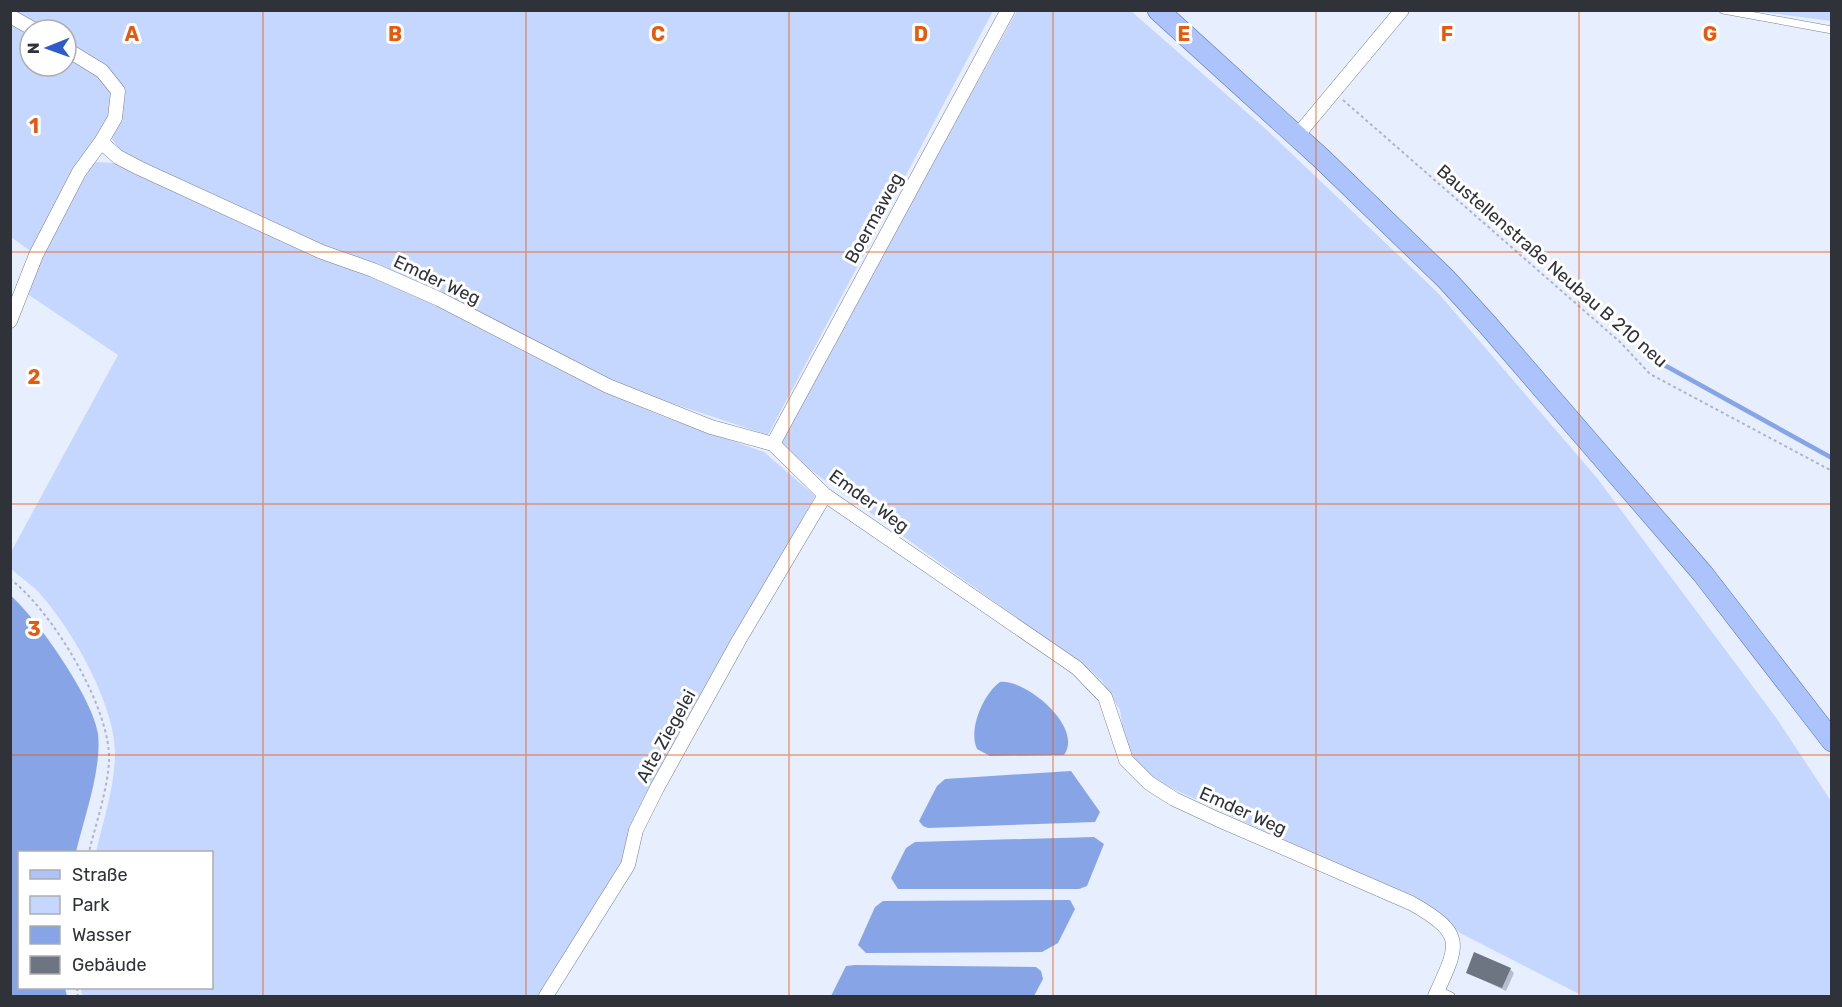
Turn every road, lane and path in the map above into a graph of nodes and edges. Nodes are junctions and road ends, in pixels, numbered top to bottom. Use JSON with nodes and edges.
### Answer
{"nodes":[{"id":1,"x":1008,"y":10,"type":"edge"},
{"id":2,"x":1158,"y":10,"type":"edge"},
{"id":3,"x":1402,"y":10,"type":"edge"},
{"id":4,"x":1723,"y":10,"type":"edge"},
{"id":5,"x":1832,"y":30,"type":"edge"},
{"id":6,"x":78,"y":56,"type":"edge"},
{"id":7,"x":1334,"y":92,"type":"junction"},
{"id":8,"x":1296,"y":137,"type":"junction"},
{"id":9,"x":101,"y":142,"type":"junction"},
{"id":10,"x":10,"y":321,"type":"edge"},
{"id":11,"x":773,"y":444,"type":"junction"},
{"id":12,"x":1832,"y":471,"type":"edge"},
{"id":13,"x":825,"y":495,"type":"junction"},
{"id":14,"x":10,"y":579,"type":"edge"},
{"id":15,"x":1832,"y":741,"type":"edge"},
{"id":16,"x":89,"y":851,"type":"edge"},
{"id":17,"x":1436,"y":993,"type":"edge"},
{"id":18,"x":546,"y":996,"type":"edge"},
{"id":19,"x":1451,"y":996,"type":"edge"}],
"edges":[{"from":1,"to":11,"type":"street","name":"Boermaweg"},
{"from":2,"to":8,"type":"main road"},
{"from":3,"to":7,"type":"street"},
{"from":4,"to":5,"type":"lane"},
{"from":6,"to":9,"type":"street"},
{"from":7,"to":8,"type":"street"},
{"from":7,"to":12,"type":"path","name":"Baustellenstraße Neubau B 210 neu"},
{"from":8,"to":15,"type":"main road"},
{"from":9,"to":10,"type":"street"},
{"from":9,"to":11,"type":"street","name":"Emder Weg"},
{"from":11,"to":13,"type":"street","name":"Emder Weg"},
{"from":13,"to":17,"type":"street","name":"Emder Weg"},
{"from":13,"to":18,"type":"street","name":"Alte Ziegelei"},
{"from":14,"to":16,"type":"path"},
{"from":17,"to":19,"type":"lane"}]}
